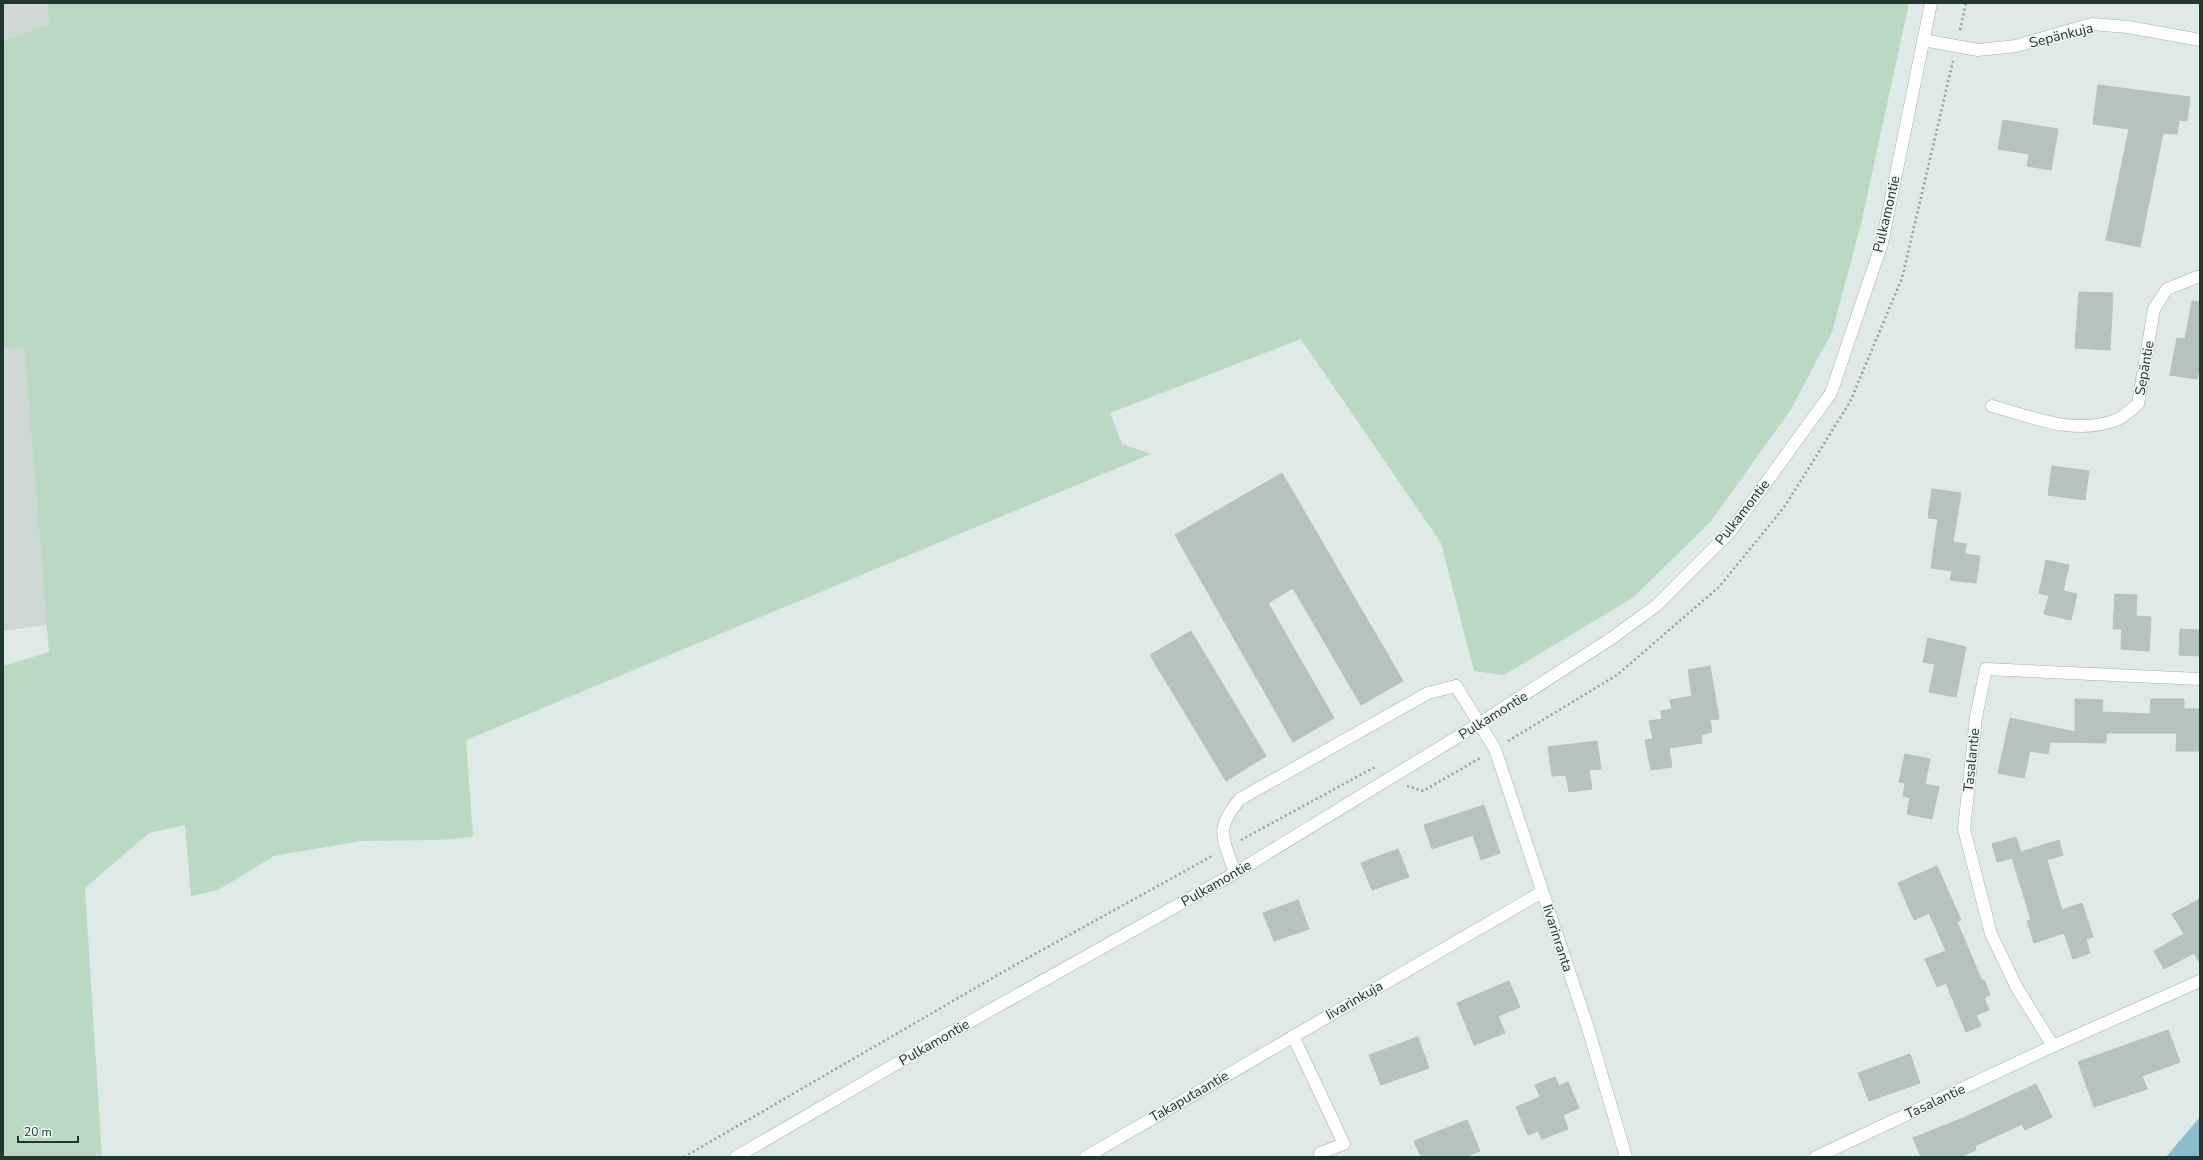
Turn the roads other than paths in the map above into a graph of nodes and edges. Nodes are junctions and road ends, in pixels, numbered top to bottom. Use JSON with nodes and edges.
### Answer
{"nodes":[{"id":1,"x":1931,"y":3,"type":"edge"},
{"id":2,"x":1923,"y":40,"type":"junction"},
{"id":3,"x":2200,"y":40,"type":"edge"},
{"id":4,"x":2200,"y":277,"type":"edge"},
{"id":5,"x":1992,"y":406,"type":"dead end"},
{"id":6,"x":2200,"y":679,"type":"edge"},
{"id":7,"x":1480,"y":723,"type":"junction"},
{"id":8,"x":1235,"y":873,"type":"junction"},
{"id":9,"x":1542,"y":892,"type":"junction"},
{"id":10,"x":2200,"y":982,"type":"edge"},
{"id":11,"x":1292,"y":1036,"type":"junction"},
{"id":12,"x":2053,"y":1046,"type":"junction"},
{"id":13,"x":1320,"y":1153,"type":"dead end"},
{"id":14,"x":736,"y":1157,"type":"edge"},
{"id":15,"x":1086,"y":1157,"type":"edge"},
{"id":16,"x":1626,"y":1157,"type":"edge"},
{"id":17,"x":1816,"y":1157,"type":"edge"}],
"edges":[{"from":1,"to":2,"type":"street","name":"Pulkamontie"},
{"from":2,"to":3,"type":"street","name":"Sepänkuja"},
{"from":2,"to":7,"type":"street","name":"Pulkamontie"},
{"from":4,"to":5,"type":"street","name":"Sepäntie"},
{"from":6,"to":12,"type":"street","name":"Tasalantie"},
{"from":7,"to":8,"type":"street","name":"Pulkamontie"},
{"from":7,"to":8,"type":"street","name":"Iivarinranta"},
{"from":7,"to":9,"type":"street","name":"Iivarinranta"},
{"from":8,"to":14,"type":"street","name":"Pulkamontie"},
{"from":9,"to":11,"type":"street","name":"Iivarinkuja"},
{"from":9,"to":16,"type":"street","name":"Iivarinranta"},
{"from":10,"to":12,"type":"street","name":"Tasalantie"},
{"from":11,"to":13,"type":"street"},
{"from":11,"to":15,"type":"street","name":"Takaputaantie"},
{"from":12,"to":17,"type":"street","name":"Tasalantie"}]}
